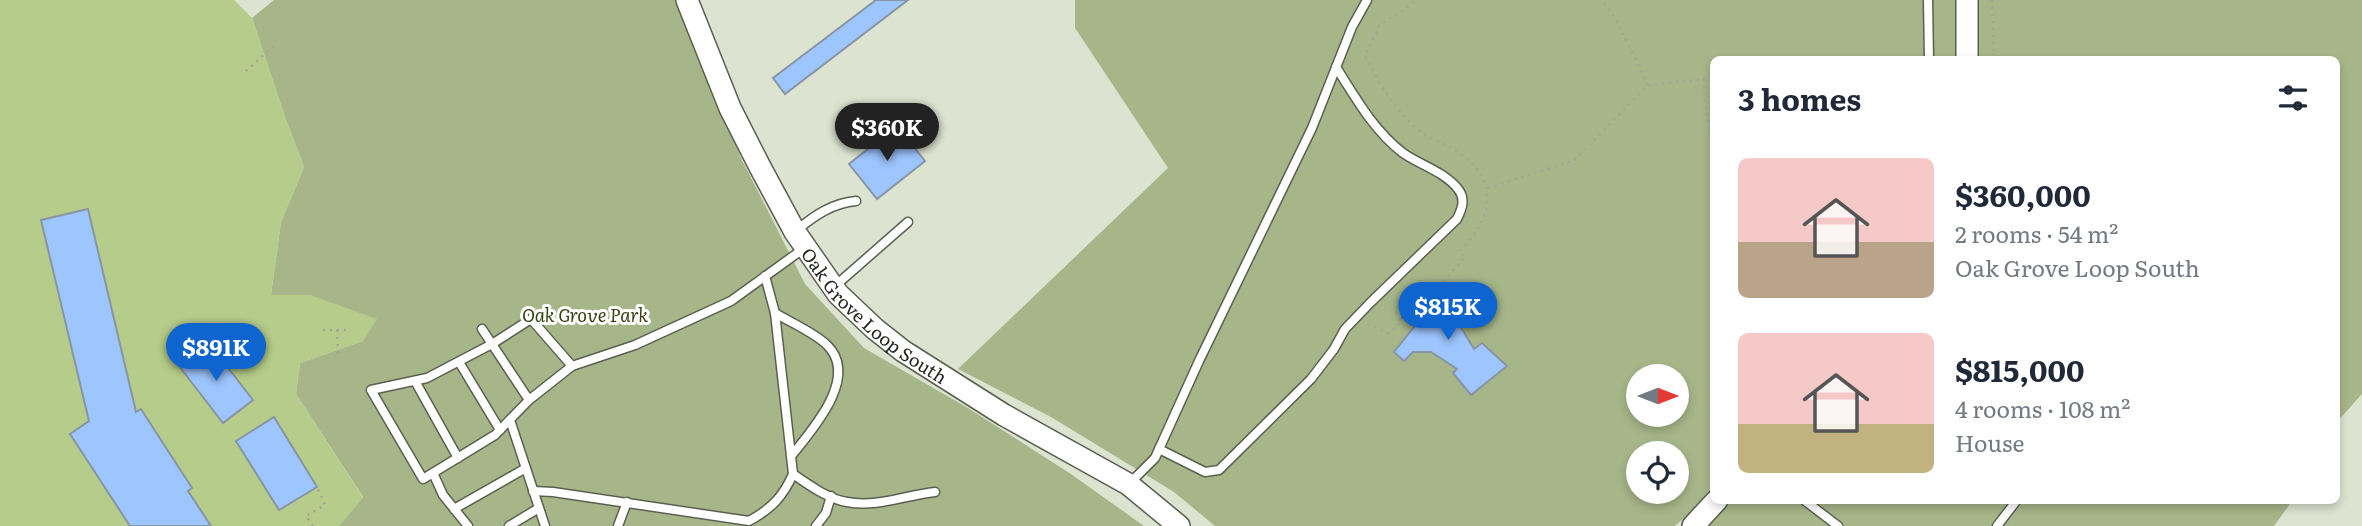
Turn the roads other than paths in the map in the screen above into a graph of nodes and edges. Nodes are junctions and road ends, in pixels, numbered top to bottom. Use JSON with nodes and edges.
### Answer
{"nodes":[{"id":1,"x":687,"y":0,"type":"edge"},
{"id":2,"x":1367,"y":0,"type":"edge"},
{"id":3,"x":1928,"y":0,"type":"edge"},
{"id":4,"x":1967,"y":0,"type":"edge"},
{"id":5,"x":1929,"y":56,"type":"edge"},
{"id":6,"x":1967,"y":56,"type":"edge"},
{"id":7,"x":1336,"y":67,"type":"junction"},
{"id":8,"x":856,"y":201,"type":"dead end"},
{"id":9,"x":908,"y":222,"type":"dead end"},
{"id":10,"x":800,"y":239,"type":"junction"},
{"id":11,"x":765,"y":276,"type":"junction"},
{"id":12,"x":833,"y":288,"type":"junction"},
{"id":13,"x":775,"y":313,"type":"junction"},
{"id":14,"x":482,"y":329,"type":"dead end"},
{"id":15,"x":492,"y":344,"type":"junction"},
{"id":16,"x":459,"y":362,"type":"junction"},
{"id":17,"x":572,"y":366,"type":"junction"},
{"id":18,"x":415,"y":380,"type":"junction"},
{"id":19,"x":529,"y":400,"type":"junction"},
{"id":20,"x":510,"y":420,"type":"junction"},
{"id":21,"x":500,"y":430,"type":"junction"},
{"id":22,"x":1159,"y":449,"type":"junction"},
{"id":23,"x":792,"y":455,"type":"junction"},
{"id":24,"x":458,"y":458,"type":"junction"},
{"id":25,"x":526,"y":468,"type":"junction"},
{"id":26,"x":433,"y":473,"type":"junction"},
{"id":27,"x":793,"y":474,"type":"junction"},
{"id":28,"x":1128,"y":484,"type":"junction"},
{"id":29,"x":533,"y":491,"type":"junction"},
{"id":30,"x":935,"y":492,"type":"dead end"},
{"id":31,"x":831,"y":496,"type":"junction"},
{"id":32,"x":627,"y":502,"type":"junction"},
{"id":33,"x":1713,"y":504,"type":"edge"},
{"id":34,"x":1809,"y":504,"type":"edge"},
{"id":35,"x":2014,"y":504,"type":"edge"},
{"id":36,"x":539,"y":508,"type":"junction"},
{"id":37,"x":454,"y":509,"type":"junction"},
{"id":38,"x":752,"y":523,"type":"edge"},
{"id":39,"x":468,"y":526,"type":"edge"},
{"id":40,"x":509,"y":526,"type":"edge"},
{"id":41,"x":545,"y":526,"type":"edge"},
{"id":42,"x":618,"y":526,"type":"edge"},
{"id":43,"x":816,"y":526,"type":"edge"},
{"id":44,"x":1179,"y":526,"type":"edge"},
{"id":45,"x":1693,"y":526,"type":"edge"},
{"id":46,"x":1838,"y":526,"type":"edge"},
{"id":47,"x":1997,"y":526,"type":"edge"}],
"edges":[{"from":1,"to":10,"type":"street","name":"Oak Grove Loop South"},
{"from":2,"to":7,"type":"lane"},
{"from":3,"to":5,"type":"lane"},
{"from":4,"to":6,"type":"street"},
{"from":7,"to":22,"type":"lane"},
{"from":7,"to":22,"type":"lane"},
{"from":8,"to":10,"type":"lane"},
{"from":9,"to":12,"type":"lane"},
{"from":10,"to":11,"type":"lane"},
{"from":10,"to":12,"type":"street","name":"Oak Grove Loop South"},
{"from":11,"to":13,"type":"lane"},
{"from":11,"to":17,"type":"lane"},
{"from":12,"to":28,"type":"street","name":"Oak Grove Loop South"},
{"from":13,"to":23,"type":"lane"},
{"from":13,"to":23,"type":"lane"},
{"from":14,"to":15,"type":"lane"},
{"from":15,"to":16,"type":"lane"},
{"from":15,"to":17,"type":"lane"},
{"from":15,"to":19,"type":"lane"},
{"from":16,"to":18,"type":"lane"},
{"from":16,"to":21,"type":"lane"},
{"from":17,"to":19,"type":"lane"},
{"from":18,"to":24,"type":"lane"},
{"from":18,"to":26,"type":"lane"},
{"from":19,"to":20,"type":"lane"},
{"from":20,"to":21,"type":"lane"},
{"from":20,"to":25,"type":"lane"},
{"from":21,"to":24,"type":"lane"},
{"from":22,"to":28,"type":"lane"},
{"from":23,"to":27,"type":"lane"},
{"from":24,"to":26,"type":"lane"},
{"from":25,"to":29,"type":"lane"},
{"from":25,"to":37,"type":"lane"},
{"from":26,"to":37,"type":"lane"},
{"from":27,"to":31,"type":"lane"},
{"from":27,"to":38,"type":"lane"},
{"from":28,"to":44,"type":"street","name":"Oak Grove Loop South"},
{"from":29,"to":32,"type":"lane"},
{"from":29,"to":36,"type":"lane"},
{"from":30,"to":31,"type":"lane"},
{"from":31,"to":43,"type":"lane"},
{"from":32,"to":38,"type":"lane"},
{"from":32,"to":42,"type":"lane"},
{"from":33,"to":45,"type":"street"},
{"from":34,"to":46,"type":"lane"},
{"from":35,"to":47,"type":"lane"},
{"from":36,"to":40,"type":"lane"},
{"from":36,"to":41,"type":"lane"},
{"from":37,"to":39,"type":"lane"}]}
